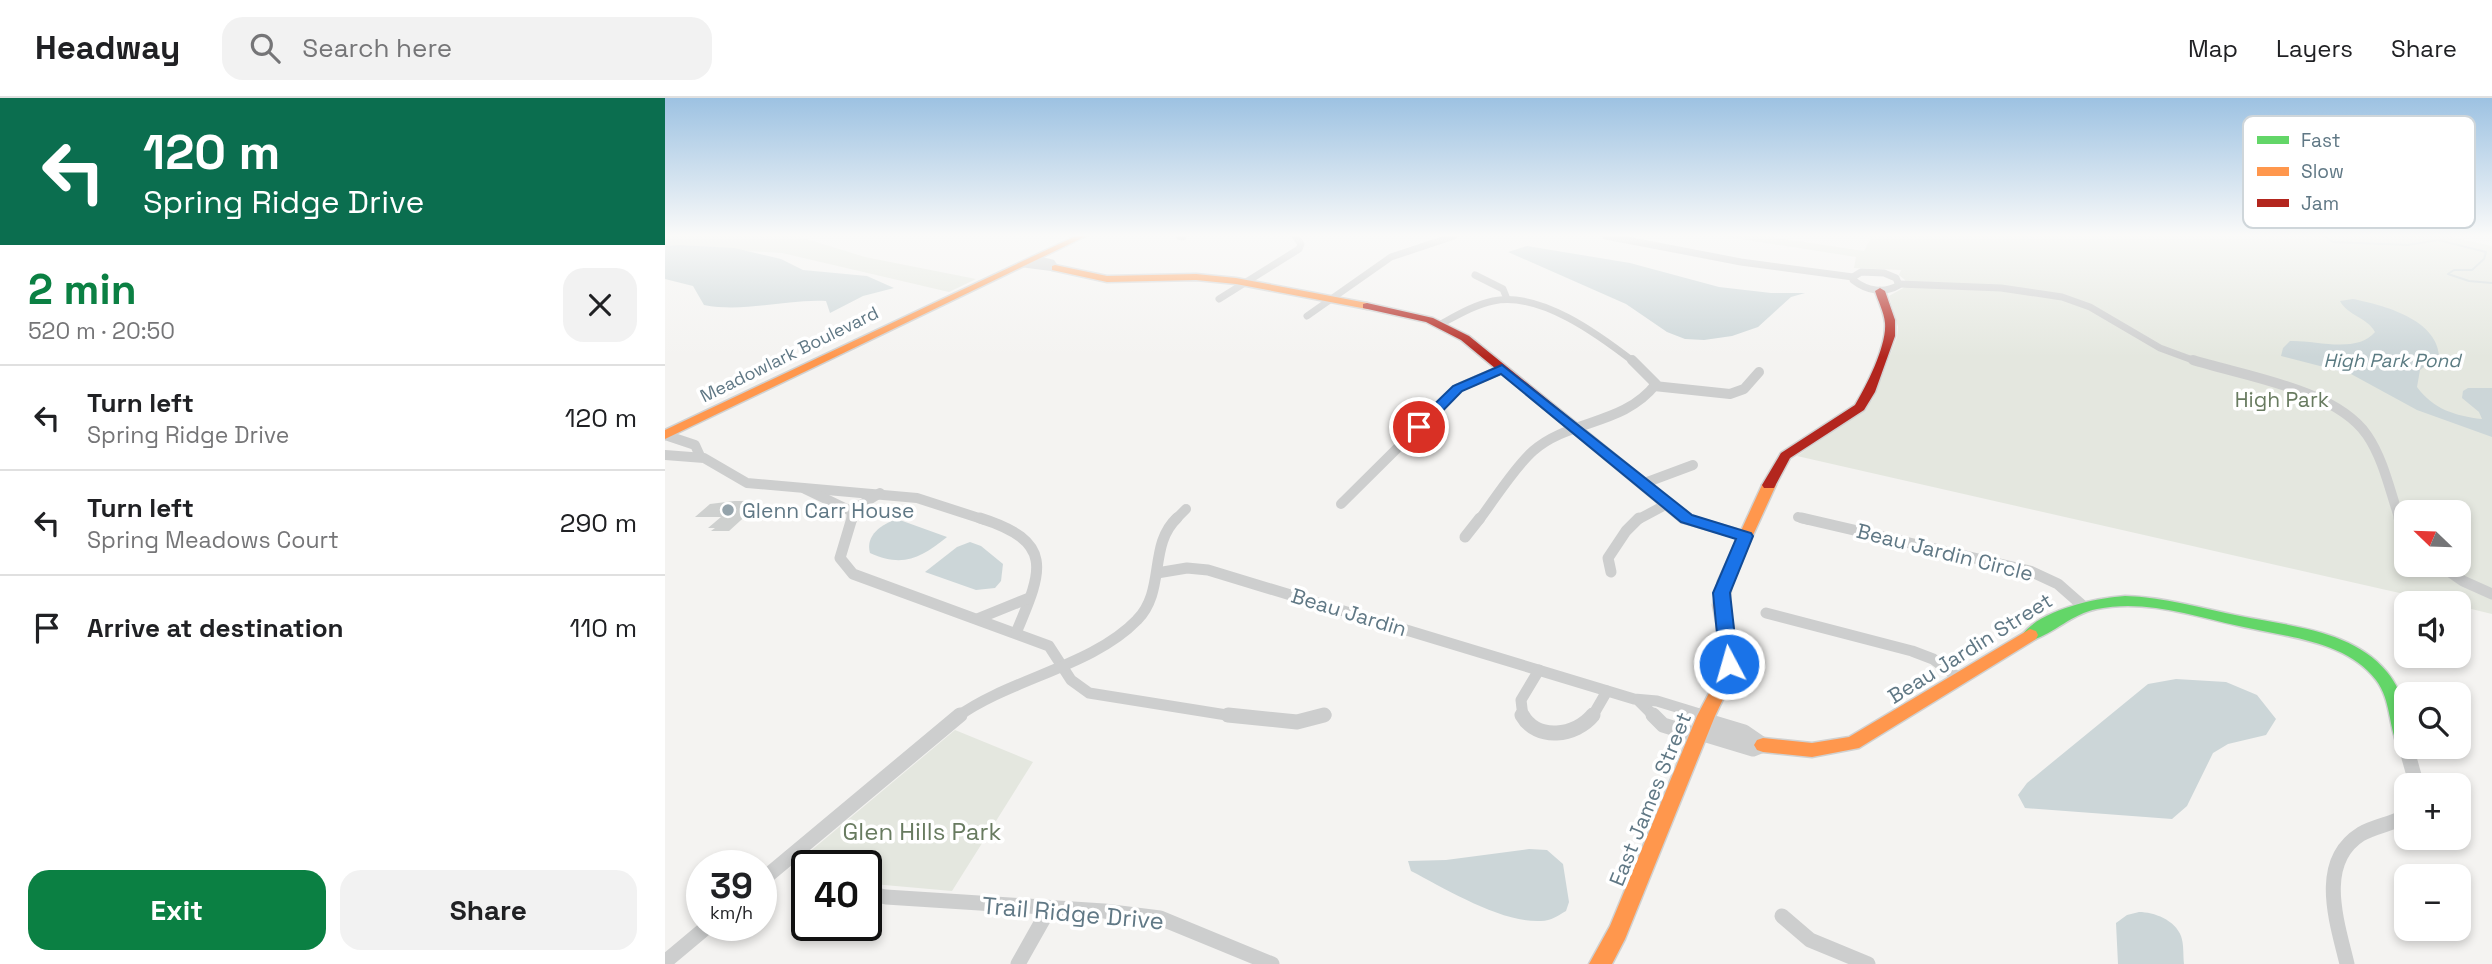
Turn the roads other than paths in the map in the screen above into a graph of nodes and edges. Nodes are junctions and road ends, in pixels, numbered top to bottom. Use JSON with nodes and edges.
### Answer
{"nodes":[{"id":1,"x":999,"y":276,"type":"edge"},
{"id":2,"x":1095,"y":276,"type":"edge"},
{"id":3,"x":1256,"y":276,"type":"edge"},
{"id":4,"x":1363,"y":276,"type":"edge"},
{"id":5,"x":1478,"y":276,"type":"edge"},
{"id":6,"x":1849,"y":276,"type":"edge"},
{"id":7,"x":1892,"y":276,"type":"edge"},
{"id":8,"x":1853,"y":277,"type":"joint"},
{"id":9,"x":1246,"y":283,"type":"junction"},
{"id":10,"x":1899,"y":284,"type":"junction"},
{"id":11,"x":1880,"y":290,"type":"junction"},
{"id":12,"x":1219,"y":299,"type":"dead end"},
{"id":13,"x":1331,"y":299,"type":"junction"},
{"id":14,"x":1507,"y":299,"type":"junction"},
{"id":15,"x":1307,"y":316,"type":"dead end"},
{"id":16,"x":1439,"y":325,"type":"junction"},
{"id":17,"x":1502,"y":369,"type":"junction"},
{"id":18,"x":1759,"y":372,"type":"dead end"},
{"id":19,"x":1654,"y":386,"type":"junction"},
{"id":20,"x":1575,"y":428,"type":"junction"},
{"id":21,"x":665,"y":435,"type":"edge"},
{"id":22,"x":665,"y":455,"type":"edge"},
{"id":23,"x":700,"y":456,"type":"junction"},
{"id":24,"x":1693,"y":465,"type":"dead end"},
{"id":25,"x":1643,"y":484,"type":"junction"},
{"id":26,"x":805,"y":489,"type":"junction"},
{"id":27,"x":880,"y":493,"type":"junction"},
{"id":28,"x":2394,"y":503,"type":"edge"},
{"id":29,"x":1341,"y":504,"type":"dead end"},
{"id":30,"x":1667,"y":504,"type":"junction"},
{"id":31,"x":1186,"y":509,"type":"dead end"},
{"id":32,"x":851,"y":511,"type":"junction"},
{"id":33,"x":1798,"y":517,"type":"dead end"},
{"id":34,"x":1745,"y":536,"type":"junction"},
{"id":35,"x":1465,"y":537,"type":"dead end"},
{"id":36,"x":1611,"y":572,"type":"dead end"},
{"id":37,"x":1157,"y":573,"type":"junction"},
{"id":38,"x":2458,"y":578,"type":"edge"},
{"id":39,"x":2492,"y":594,"type":"edge"},
{"id":40,"x":1029,"y":598,"type":"junction"},
{"id":41,"x":2083,"y":607,"type":"junction"},
{"id":42,"x":1766,"y":612,"type":"dead end"},
{"id":43,"x":978,"y":619,"type":"junction"},
{"id":44,"x":1016,"y":633,"type":"junction"},
{"id":45,"x":1061,"y":664,"type":"junction"},
{"id":46,"x":1539,"y":670,"type":"junction"},
{"id":47,"x":1960,"y":679,"type":"junction"},
{"id":48,"x":1607,"y":691,"type":"junction"},
{"id":49,"x":1639,"y":701,"type":"junction"},
{"id":50,"x":2394,"y":706,"type":"edge"},
{"id":51,"x":1326,"y":715,"type":"dead end"},
{"id":52,"x":1702,"y":726,"type":"junction"},
{"id":53,"x":1763,"y":745,"type":"joint"},
{"id":54,"x":2394,"y":821,"type":"edge"},
{"id":55,"x":790,"y":857,"type":"joint"},
{"id":56,"x":777,"y":868,"type":"edge"},
{"id":57,"x":882,"y":896,"type":"edge"},
{"id":58,"x":1049,"y":909,"type":"junction"},
{"id":59,"x":1782,"y":916,"type":"dead end"},
{"id":60,"x":690,"y":941,"type":"edge"},
{"id":61,"x":665,"y":962,"type":"edge"},
{"id":62,"x":1267,"y":963,"type":"edge"},
{"id":63,"x":1018,"y":964,"type":"edge"},
{"id":64,"x":1600,"y":964,"type":"edge"},
{"id":65,"x":1868,"y":964,"type":"edge"},
{"id":66,"x":2347,"y":964,"type":"edge"}],
"edges":[{"from":1,"to":21,"type":"street","name":"Meadowlark Boulevard"},
{"from":2,"to":9,"type":"street"},
{"from":3,"to":9,"type":"street"},
{"from":4,"to":13,"type":"street"},
{"from":5,"to":14,"type":"street"},
{"from":6,"to":8,"type":"street"},
{"from":7,"to":10,"type":"street"},
{"from":8,"to":11,"type":"street"},
{"from":9,"to":12,"type":"street"},
{"from":9,"to":13,"type":"street"},
{"from":10,"to":11,"type":"street"},
{"from":10,"to":28,"type":"street"},
{"from":11,"to":34,"type":"street","name":"East James Street"},
{"from":13,"to":15,"type":"street"},
{"from":13,"to":16,"type":"street"},
{"from":14,"to":16,"type":"street"},
{"from":14,"to":19,"type":"street"},
{"from":16,"to":17,"type":"street"},
{"from":17,"to":20,"type":"street"},
{"from":17,"to":29,"type":"street"},
{"from":18,"to":19,"type":"street"},
{"from":19,"to":20,"type":"street"},
{"from":20,"to":25,"type":"street"},
{"from":20,"to":35,"type":"street"},
{"from":21,"to":23,"type":"street"},
{"from":22,"to":23,"type":"street"},
{"from":23,"to":26,"type":"street"},
{"from":24,"to":25,"type":"street"},
{"from":25,"to":30,"type":"street"},
{"from":26,"to":27,"type":"street"},
{"from":26,"to":32,"type":"street"},
{"from":27,"to":32,"type":"street"},
{"from":27,"to":40,"type":"street"},
{"from":30,"to":34,"type":"street"},
{"from":30,"to":36,"type":"street"},
{"from":31,"to":37,"type":"street"},
{"from":32,"to":43,"type":"street"},
{"from":33,"to":41,"type":"street","name":"Beau Jardin Circle"},
{"from":34,"to":52,"type":"street","name":"East James Street"},
{"from":37,"to":45,"type":"street"},
{"from":37,"to":46,"type":"street","name":"Beau Jardin"},
{"from":38,"to":39,"type":"street"},
{"from":40,"to":43,"type":"street"},
{"from":40,"to":44,"type":"street"},
{"from":41,"to":47,"type":"street","name":"Beau Jardin Street"},
{"from":41,"to":50,"type":"street","name":"Beau Jardin Street"},
{"from":42,"to":47,"type":"street"},
{"from":43,"to":44,"type":"street"},
{"from":44,"to":45,"type":"street"},
{"from":45,"to":51,"type":"street"},
{"from":45,"to":55,"type":"street"},
{"from":46,"to":48,"type":"street","name":"Beau Jardin"},
{"from":46,"to":48,"type":"street"},
{"from":47,"to":53,"type":"street","name":"Beau Jardin Street"},
{"from":48,"to":49,"type":"street","name":"Beau Jardin"},
{"from":49,"to":52,"type":"street","name":"Beau Jardin"},
{"from":49,"to":52,"type":"street","name":"Beau Jardin"},
{"from":52,"to":53,"type":"street","name":"Beau Jardin"},
{"from":52,"to":64,"type":"street","name":"East James Street"},
{"from":54,"to":66,"type":"street"},
{"from":55,"to":56,"type":"street"},
{"from":57,"to":58,"type":"street","name":"Trail Ridge Drive"},
{"from":58,"to":62,"type":"street","name":"Trail Ridge Drive"},
{"from":58,"to":63,"type":"street"},
{"from":59,"to":65,"type":"street"},
{"from":60,"to":61,"type":"street"}]}
